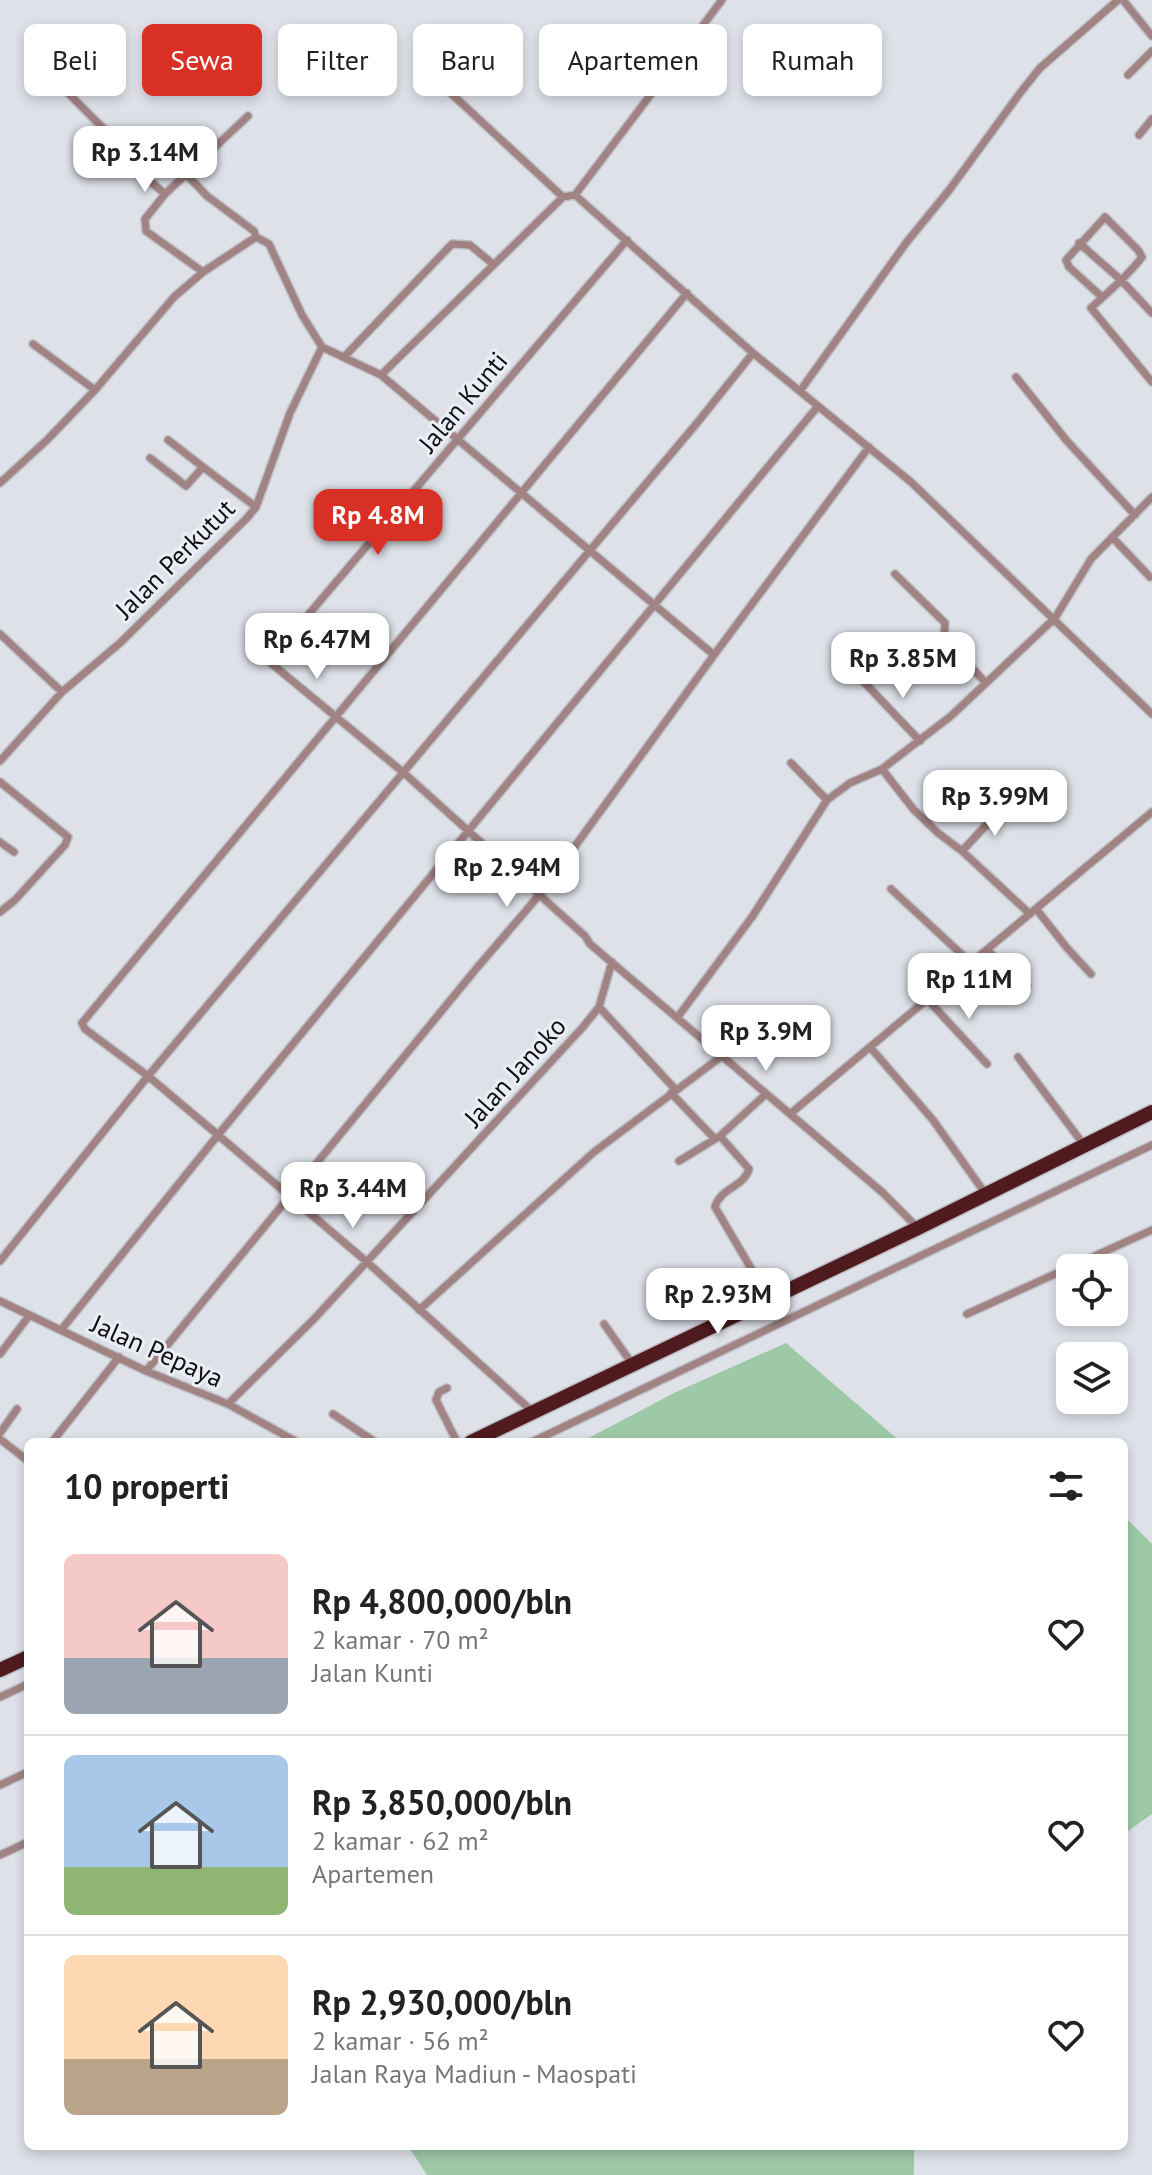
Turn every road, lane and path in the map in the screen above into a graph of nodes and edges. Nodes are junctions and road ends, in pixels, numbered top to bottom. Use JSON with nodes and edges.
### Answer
{"nodes":[{"id":1,"x":722,"y":0,"type":"edge"},
{"id":2,"x":1120,"y":0,"type":"edge"},
{"id":3,"x":1152,"y":36,"type":"edge"},
{"id":4,"x":1152,"y":51,"type":"edge"},
{"id":5,"x":1128,"y":75,"type":"dead end"},
{"id":6,"x":71,"y":96,"type":"edge"},
{"id":7,"x":454,"y":96,"type":"edge"},
{"id":8,"x":248,"y":116,"type":"dead end"},
{"id":9,"x":1152,"y":119,"type":"edge"},
{"id":10,"x":1139,"y":135,"type":"dead end"},
{"id":11,"x":186,"y":174,"type":"junction"},
{"id":12,"x":165,"y":194,"type":"junction"},
{"id":13,"x":575,"y":195,"type":"junction"},
{"id":14,"x":563,"y":197,"type":"junction"},
{"id":15,"x":256,"y":237,"type":"junction"},
{"id":16,"x":627,"y":240,"type":"junction"},
{"id":17,"x":1079,"y":243,"type":"junction"},
{"id":18,"x":493,"y":264,"type":"junction"},
{"id":19,"x":203,"y":272,"type":"junction"},
{"id":20,"x":1121,"y":280,"type":"junction"},
{"id":21,"x":687,"y":293,"type":"junction"},
{"id":22,"x":1102,"y":297,"type":"junction"},
{"id":23,"x":1152,"y":313,"type":"edge"},
{"id":24,"x":33,"y":344,"type":"dead end"},
{"id":25,"x":322,"y":347,"type":"junction"},
{"id":26,"x":753,"y":353,"type":"junction"},
{"id":27,"x":344,"y":357,"type":"junction"},
{"id":28,"x":381,"y":375,"type":"junction"},
{"id":29,"x":1016,"y":377,"type":"dead end"},
{"id":30,"x":1152,"y":382,"type":"edge"},
{"id":31,"x":95,"y":390,"type":"junction"},
{"id":32,"x":800,"y":391,"type":"junction"},
{"id":33,"x":818,"y":406,"type":"junction"},
{"id":34,"x":168,"y":440,"type":"dead end"},
{"id":35,"x":457,"y":441,"type":"junction"},
{"id":36,"x":869,"y":447,"type":"junction"},
{"id":37,"x":150,"y":458,"type":"dead end"},
{"id":38,"x":203,"y":467,"type":"junction"},
{"id":39,"x":0,"y":483,"type":"edge"},
{"id":40,"x":520,"y":495,"type":"junction"},
{"id":41,"x":1152,"y":497,"type":"edge"},
{"id":42,"x":256,"y":507,"type":"junction"},
{"id":43,"x":1135,"y":515,"type":"junction"},
{"id":44,"x":1112,"y":537,"type":"junction"},
{"id":45,"x":588,"y":550,"type":"junction"},
{"id":46,"x":895,"y":574,"type":"dead end"},
{"id":47,"x":1150,"y":577,"type":"dead end"},
{"id":48,"x":655,"y":606,"type":"junction"},
{"id":49,"x":1055,"y":618,"type":"junction"},
{"id":50,"x":0,"y":634,"type":"edge"},
{"id":51,"x":714,"y":655,"type":"junction"},
{"id":52,"x":862,"y":680,"type":"dead end"},
{"id":53,"x":985,"y":682,"type":"junction"},
{"id":54,"x":62,"y":692,"type":"junction"},
{"id":55,"x":1152,"y":714,"type":"edge"},
{"id":56,"x":338,"y":716,"type":"junction"},
{"id":57,"x":920,"y":741,"type":"junction"},
{"id":58,"x":0,"y":761,"type":"edge"},
{"id":59,"x":791,"y":763,"type":"dead end"},
{"id":60,"x":882,"y":769,"type":"junction"},
{"id":61,"x":404,"y":773,"type":"junction"},
{"id":62,"x":0,"y":782,"type":"edge"},
{"id":63,"x":827,"y":800,"type":"junction"},
{"id":64,"x":1006,"y":804,"type":"dead end"},
{"id":65,"x":1152,"y":812,"type":"edge"},
{"id":66,"x":469,"y":830,"type":"junction"},
{"id":67,"x":0,"y":842,"type":"edge"},
{"id":68,"x":962,"y":851,"type":"junction"},
{"id":69,"x":14,"y":852,"type":"dead end"},
{"id":70,"x":891,"y":889,"type":"dead end"},
{"id":71,"x":541,"y":893,"type":"junction"},
{"id":72,"x":0,"y":912,"type":"edge"},
{"id":73,"x":1034,"y":912,"type":"junction"},
{"id":74,"x":988,"y":951,"type":"junction"},
{"id":75,"x":612,"y":962,"type":"junction"},
{"id":76,"x":971,"y":963,"type":"junction"},
{"id":77,"x":1091,"y":974,"type":"dead end"},
{"id":78,"x":1027,"y":986,"type":"dead end"},
{"id":79,"x":927,"y":999,"type":"junction"},
{"id":80,"x":599,"y":1007,"type":"junction"},
{"id":81,"x":677,"y":1018,"type":"junction"},
{"id":82,"x":870,"y":1047,"type":"junction"},
{"id":83,"x":722,"y":1056,"type":"junction"},
{"id":84,"x":1018,"y":1057,"type":"dead end"},
{"id":85,"x":987,"y":1064,"type":"dead end"},
{"id":86,"x":148,"y":1076,"type":"junction"},
{"id":87,"x":673,"y":1091,"type":"junction"},
{"id":88,"x":766,"y":1094,"type":"junction"},
{"id":89,"x":1152,"y":1112,"type":"edge"},
{"id":90,"x":790,"y":1114,"type":"junction"},
{"id":91,"x":218,"y":1135,"type":"junction"},
{"id":92,"x":717,"y":1137,"type":"junction"},
{"id":93,"x":1084,"y":1145,"type":"junction"},
{"id":94,"x":1152,"y":1145,"type":"edge"},
{"id":95,"x":679,"y":1161,"type":"dead end"},
{"id":96,"x":985,"y":1193,"type":"junction"},
{"id":97,"x":290,"y":1196,"type":"junction"},
{"id":98,"x":918,"y":1228,"type":"junction"},
{"id":99,"x":1152,"y":1230,"type":"edge"},
{"id":100,"x":0,"y":1261,"type":"edge"},
{"id":101,"x":367,"y":1262,"type":"junction"},
{"id":102,"x":769,"y":1299,"type":"junction"},
{"id":103,"x":0,"y":1301,"type":"edge"},
{"id":104,"x":419,"y":1310,"type":"junction"},
{"id":105,"x":967,"y":1314,"type":"dead end"},
{"id":106,"x":29,"y":1316,"type":"junction"},
{"id":107,"x":604,"y":1324,"type":"dead end"},
{"id":108,"x":61,"y":1330,"type":"junction"},
{"id":109,"x":0,"y":1354,"type":"edge"},
{"id":110,"x":119,"y":1357,"type":"junction"},
{"id":111,"x":633,"y":1365,"type":"junction"},
{"id":112,"x":146,"y":1371,"type":"junction"},
{"id":113,"x":447,"y":1388,"type":"dead end"},
{"id":114,"x":228,"y":1404,"type":"junction"},
{"id":115,"x":17,"y":1409,"type":"dead end"},
{"id":116,"x":533,"y":1412,"type":"junction"},
{"id":117,"x":333,"y":1414,"type":"dead end"},
{"id":118,"x":0,"y":1436,"type":"edge"},
{"id":119,"x":55,"y":1438,"type":"edge"},
{"id":120,"x":290,"y":1438,"type":"edge"},
{"id":121,"x":369,"y":1438,"type":"edge"},
{"id":122,"x":455,"y":1438,"type":"edge"},
{"id":123,"x":479,"y":1438,"type":"edge"},
{"id":124,"x":540,"y":1438,"type":"edge"},
{"id":125,"x":24,"y":1457,"type":"edge"},
{"id":126,"x":24,"y":1659,"type":"edge"},
{"id":127,"x":0,"y":1670,"type":"edge"},
{"id":128,"x":24,"y":1686,"type":"edge"},
{"id":129,"x":0,"y":1697,"type":"edge"},
{"id":130,"x":24,"y":1774,"type":"edge"},
{"id":131,"x":0,"y":1785,"type":"edge"},
{"id":132,"x":24,"y":1844,"type":"edge"},
{"id":133,"x":0,"y":1855,"type":"edge"}],
"edges":[{"from":1,"to":13,"type":"street"},
{"from":2,"to":3,"type":"street"},
{"from":2,"to":32,"type":"street"},
{"from":4,"to":5,"type":"street"},
{"from":6,"to":12,"type":"street"},
{"from":7,"to":14,"type":"street"},
{"from":8,"to":11,"type":"street"},
{"from":9,"to":10,"type":"street"},
{"from":11,"to":12,"type":"street"},
{"from":11,"to":15,"type":"street"},
{"from":12,"to":19,"type":"street"},
{"from":13,"to":14,"type":"street"},
{"from":13,"to":16,"type":"street"},
{"from":14,"to":18,"type":"street"},
{"from":15,"to":19,"type":"street"},
{"from":15,"to":25,"type":"street"},
{"from":16,"to":21,"type":"street"},
{"from":16,"to":35,"type":"street","name":"Jalan Kunti"},
{"from":17,"to":20,"type":"street"},
{"from":17,"to":20,"type":"street"},
{"from":17,"to":22,"type":"street"},
{"from":18,"to":27,"type":"street"},
{"from":18,"to":28,"type":"street"},
{"from":19,"to":31,"type":"street"},
{"from":20,"to":22,"type":"street"},
{"from":20,"to":23,"type":"street"},
{"from":21,"to":26,"type":"street"},
{"from":21,"to":40,"type":"street"},
{"from":22,"to":30,"type":"street"},
{"from":24,"to":31,"type":"street"},
{"from":25,"to":27,"type":"street"},
{"from":25,"to":42,"type":"street","name":"Jalan Perkutut"},
{"from":26,"to":32,"type":"street"},
{"from":26,"to":45,"type":"street"},
{"from":27,"to":28,"type":"street"},
{"from":28,"to":35,"type":"street"},
{"from":29,"to":43,"type":"street"},
{"from":31,"to":39,"type":"street"},
{"from":32,"to":33,"type":"street"},
{"from":33,"to":36,"type":"street"},
{"from":33,"to":48,"type":"street"},
{"from":34,"to":38,"type":"street"},
{"from":35,"to":40,"type":"street"},
{"from":35,"to":56,"type":"street","name":"Jalan Kunti"},
{"from":36,"to":49,"type":"street"},
{"from":36,"to":51,"type":"street"},
{"from":37,"to":38,"type":"street"},
{"from":38,"to":42,"type":"street"},
{"from":40,"to":45,"type":"street"},
{"from":40,"to":56,"type":"street"},
{"from":41,"to":43,"type":"street"},
{"from":42,"to":54,"type":"street","name":"Jalan Perkutut"},
{"from":43,"to":44,"type":"street"},
{"from":44,"to":47,"type":"street"},
{"from":44,"to":49,"type":"street"},
{"from":45,"to":48,"type":"street"},
{"from":45,"to":61,"type":"street"},
{"from":46,"to":53,"type":"street"},
{"from":48,"to":51,"type":"street"},
{"from":48,"to":66,"type":"street"},
{"from":49,"to":53,"type":"street"},
{"from":49,"to":55,"type":"street"},
{"from":50,"to":54,"type":"street"},
{"from":51,"to":71,"type":"street"},
{"from":52,"to":57,"type":"street"},
{"from":53,"to":57,"type":"street"},
{"from":54,"to":58,"type":"street","name":"Jalan Perkutut"},
{"from":56,"to":61,"type":"street"},
{"from":56,"to":86,"type":"street"},
{"from":57,"to":60,"type":"street"},
{"from":59,"to":63,"type":"street"},
{"from":60,"to":63,"type":"street"},
{"from":60,"to":68,"type":"street"},
{"from":61,"to":66,"type":"street"},
{"from":61,"to":86,"type":"street"},
{"from":62,"to":72,"type":"street"},
{"from":63,"to":81,"type":"street"},
{"from":64,"to":68,"type":"street"},
{"from":65,"to":73,"type":"street"},
{"from":66,"to":71,"type":"street"},
{"from":66,"to":91,"type":"street"},
{"from":67,"to":69,"type":"street"},
{"from":68,"to":73,"type":"street"},
{"from":70,"to":76,"type":"street"},
{"from":71,"to":75,"type":"street"},
{"from":71,"to":97,"type":"street"},
{"from":73,"to":74,"type":"street"},
{"from":73,"to":77,"type":"street"},
{"from":74,"to":76,"type":"street"},
{"from":74,"to":78,"type":"street"},
{"from":75,"to":80,"type":"street","name":"Jalan Janoko"},
{"from":75,"to":81,"type":"street"},
{"from":76,"to":79,"type":"street"},
{"from":79,"to":82,"type":"street"},
{"from":79,"to":85,"type":"street"},
{"from":80,"to":87,"type":"street"},
{"from":80,"to":101,"type":"street","name":"Jalan Janoko"},
{"from":81,"to":83,"type":"street"},
{"from":82,"to":90,"type":"street"},
{"from":82,"to":96,"type":"street"},
{"from":83,"to":87,"type":"street"},
{"from":83,"to":88,"type":"street"},
{"from":84,"to":93,"type":"street"},
{"from":86,"to":91,"type":"street"},
{"from":86,"to":100,"type":"street"},
{"from":87,"to":92,"type":"street"},
{"from":87,"to":104,"type":"street"},
{"from":88,"to":90,"type":"street"},
{"from":88,"to":92,"type":"street"},
{"from":89,"to":93,"type":"highway"},
{"from":90,"to":98,"type":"street"},
{"from":91,"to":97,"type":"street"},
{"from":91,"to":108,"type":"street"},
{"from":92,"to":95,"type":"street"},
{"from":92,"to":102,"type":"street"},
{"from":93,"to":96,"type":"highway"},
{"from":94,"to":124,"type":"street"},
{"from":96,"to":98,"type":"highway"},
{"from":97,"to":101,"type":"street"},
{"from":97,"to":112,"type":"street"},
{"from":98,"to":102,"type":"highway"},
{"from":99,"to":105,"type":"street"},
{"from":101,"to":104,"type":"street"},
{"from":101,"to":114,"type":"street","name":"Jalan Janoko"},
{"from":102,"to":111,"type":"highway"},
{"from":103,"to":106,"type":"street","name":"Jalan Pepaya"},
{"from":104,"to":116,"type":"street"},
{"from":106,"to":108,"type":"street","name":"Jalan Pepaya"},
{"from":106,"to":109,"type":"street"},
{"from":107,"to":111,"type":"street"},
{"from":108,"to":110,"type":"street","name":"Jalan Pepaya"},
{"from":110,"to":112,"type":"street","name":"Jalan Pepaya"},
{"from":110,"to":119,"type":"street"},
{"from":111,"to":116,"type":"highway"},
{"from":112,"to":114,"type":"street","name":"Jalan Pepaya"},
{"from":113,"to":122,"type":"street"},
{"from":114,"to":120,"type":"street","name":"Jalan Pepaya"},
{"from":115,"to":118,"type":"street"},
{"from":116,"to":123,"type":"highway"},
{"from":117,"to":121,"type":"street"},
{"from":118,"to":125,"type":"street"},
{"from":126,"to":127,"type":"highway"},
{"from":128,"to":129,"type":"street"},
{"from":130,"to":131,"type":"street"},
{"from":132,"to":133,"type":"street"}]}
